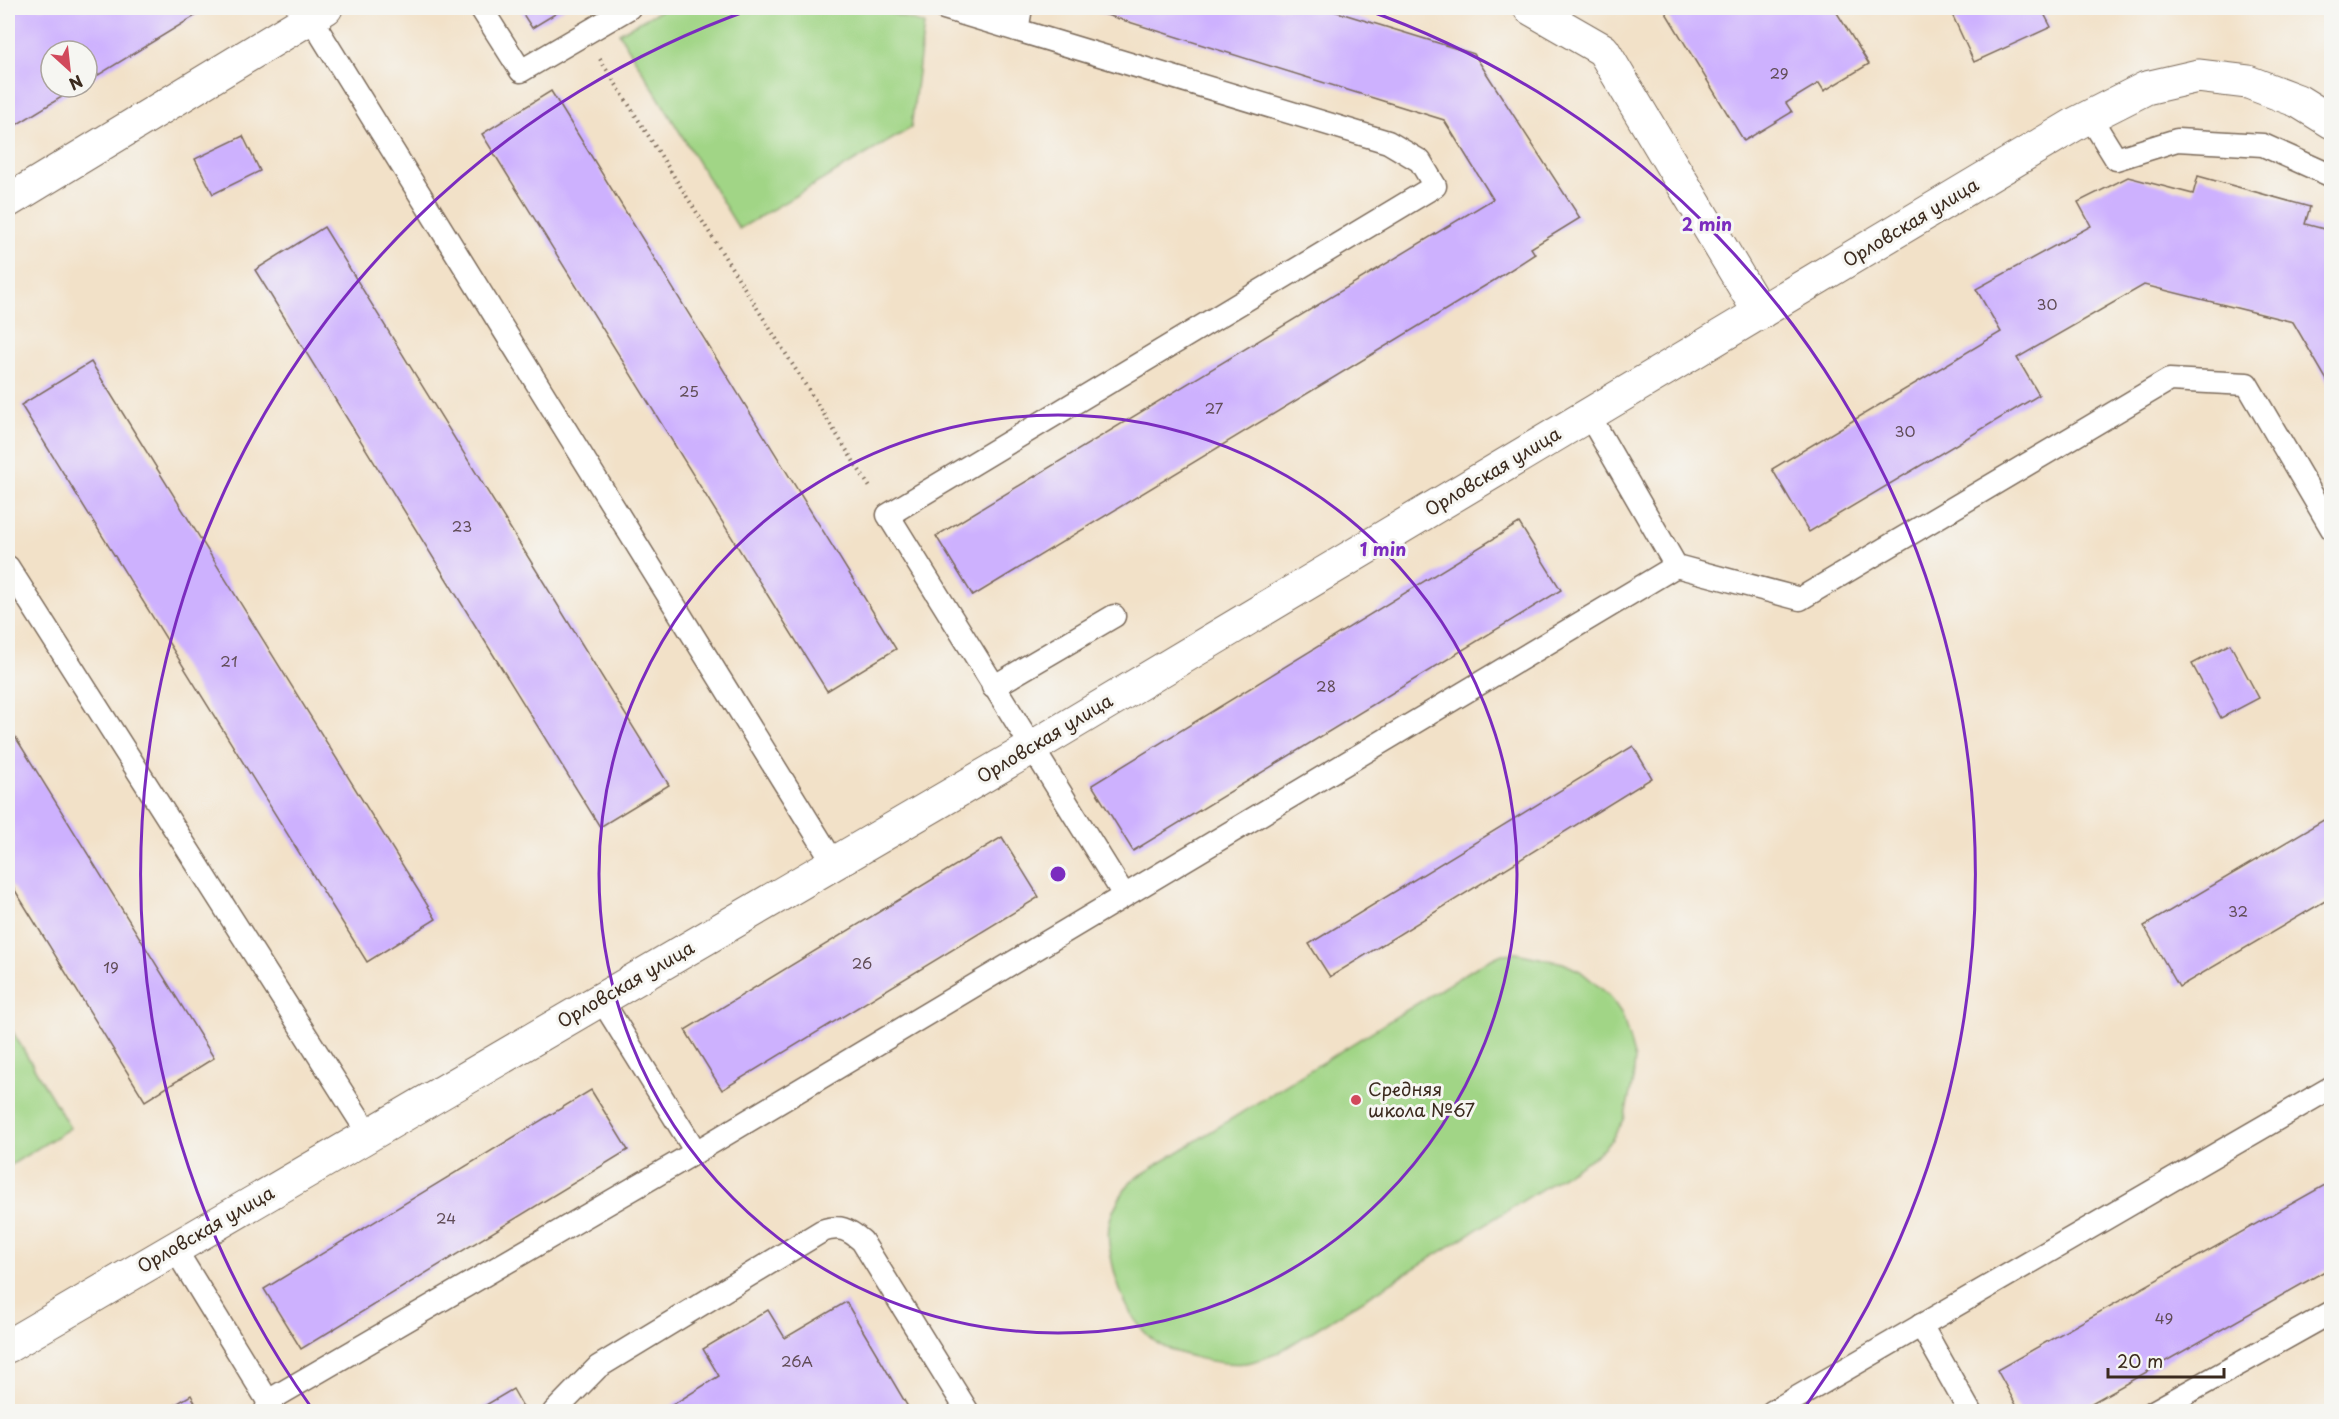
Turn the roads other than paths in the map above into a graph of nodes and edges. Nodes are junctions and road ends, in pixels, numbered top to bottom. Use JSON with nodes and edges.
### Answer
{"nodes":[{"id":1,"x":481,"y":8,"type":"edge"},
{"id":2,"x":629,"y":8,"type":"edge"},
{"id":3,"x":944,"y":8,"type":"edge"},
{"id":4,"x":1530,"y":8,"type":"edge"},
{"id":5,"x":318,"y":12,"type":"edge"},
{"id":6,"x":1019,"y":19,"type":"edge"},
{"id":7,"x":2084,"y":120,"type":"junction"},
{"id":8,"x":2331,"y":122,"type":"edge"},
{"id":9,"x":2331,"y":176,"type":"edge"},
{"id":10,"x":8,"y":201,"type":"edge"},
{"id":11,"x":1760,"y":313,"type":"junction"},
{"id":12,"x":1589,"y":415,"type":"junction"},
{"id":13,"x":2331,"y":529,"type":"edge"},
{"id":14,"x":1676,"y":566,"type":"junction"},
{"id":15,"x":8,"y":567,"type":"edge"},
{"id":16,"x":1114,"y":616,"type":"dead end"},
{"id":17,"x":993,"y":687,"type":"junction"},
{"id":18,"x":1033,"y":747,"type":"junction"},
{"id":19,"x":834,"y":863,"type":"junction"},
{"id":20,"x":1124,"y":895,"type":"junction"},
{"id":21,"x":602,"y":999,"type":"junction"},
{"id":22,"x":2331,"y":1087,"type":"edge"},
{"id":23,"x":370,"y":1136,"type":"junction"},
{"id":24,"x":696,"y":1152,"type":"junction"},
{"id":25,"x":175,"y":1249,"type":"junction"},
{"id":26,"x":2331,"y":1312,"type":"edge"},
{"id":27,"x":1921,"y":1325,"type":"junction"},
{"id":28,"x":8,"y":1346,"type":"edge"},
{"id":29,"x":267,"y":1406,"type":"edge"},
{"id":30,"x":554,"y":1412,"type":"edge"},
{"id":31,"x":968,"y":1412,"type":"edge"},
{"id":32,"x":1772,"y":1412,"type":"edge"},
{"id":33,"x":1970,"y":1412,"type":"edge"},
{"id":34,"x":2153,"y":1412,"type":"edge"}],
"edges":[{"from":1,"to":2,"type":"lane"},
{"from":3,"to":6,"type":"lane"},
{"from":4,"to":11,"type":"street"},
{"from":5,"to":10,"type":"street"},
{"from":5,"to":19,"type":"lane"},
{"from":6,"to":17,"type":"lane"},
{"from":7,"to":8,"type":"street","name":"Орловская улица"},
{"from":7,"to":9,"type":"lane"},
{"from":7,"to":11,"type":"street","name":"Орловская улица"},
{"from":11,"to":12,"type":"street","name":"Орловская улица"},
{"from":12,"to":14,"type":"lane"},
{"from":12,"to":18,"type":"street","name":"Орловская улица"},
{"from":13,"to":14,"type":"lane"},
{"from":14,"to":20,"type":"lane"},
{"from":15,"to":23,"type":"lane"},
{"from":16,"to":17,"type":"lane"},
{"from":17,"to":18,"type":"lane"},
{"from":18,"to":19,"type":"street","name":"Орловская улица"},
{"from":18,"to":20,"type":"lane"},
{"from":19,"to":21,"type":"street","name":"Орловская улица"},
{"from":20,"to":24,"type":"lane"},
{"from":21,"to":23,"type":"street","name":"Орловская улица"},
{"from":21,"to":24,"type":"lane"},
{"from":22,"to":27,"type":"lane"},
{"from":23,"to":25,"type":"street","name":"Орловская улица"},
{"from":24,"to":29,"type":"lane"},
{"from":25,"to":28,"type":"street","name":"Орловская улица"},
{"from":25,"to":29,"type":"lane"},
{"from":26,"to":34,"type":"lane"},
{"from":27,"to":32,"type":"lane"},
{"from":27,"to":33,"type":"lane"},
{"from":30,"to":31,"type":"lane"}]}
